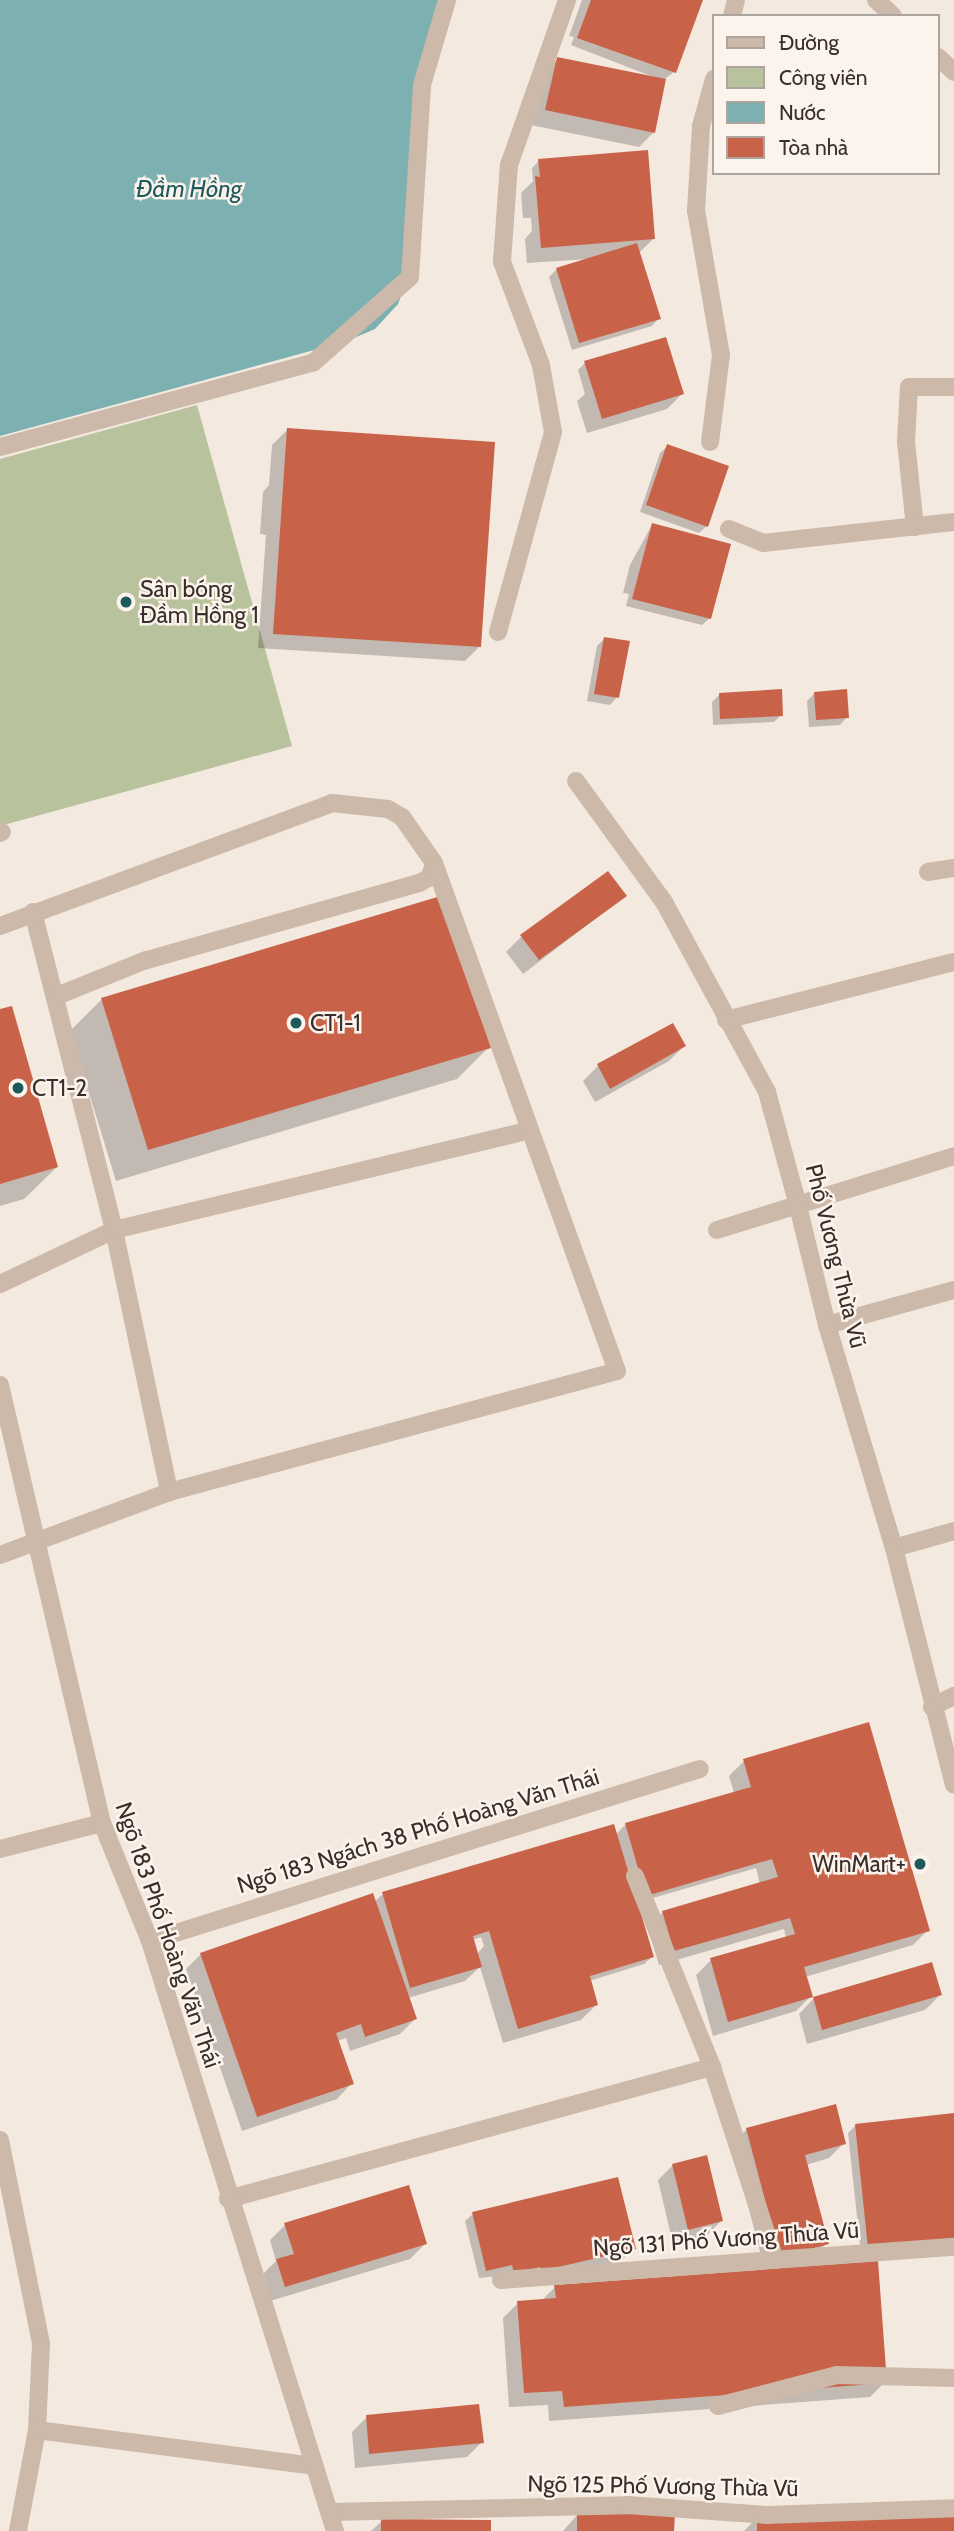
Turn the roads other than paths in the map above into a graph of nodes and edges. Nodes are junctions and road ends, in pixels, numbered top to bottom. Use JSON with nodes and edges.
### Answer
{"nodes":[{"id":1,"x":447,"y":0,"type":"edge"},
{"id":2,"x":566,"y":0,"type":"edge"},
{"id":3,"x":876,"y":0,"type":"edge"},
{"id":4,"x":891,"y":14,"type":"edge"},
{"id":5,"x":940,"y":59,"type":"edge"},
{"id":6,"x":954,"y":72,"type":"edge"},
{"id":7,"x":712,"y":86,"type":"edge"},
{"id":8,"x":954,"y":387,"type":"edge"},
{"id":9,"x":710,"y":442,"type":"dead end"},
{"id":10,"x":0,"y":447,"type":"edge"},
{"id":11,"x":954,"y":522,"type":"edge"},
{"id":12,"x":915,"y":527,"type":"junction"},
{"id":13,"x":729,"y":529,"type":"dead end"},
{"id":14,"x":498,"y":632,"type":"dead end"},
{"id":15,"x":576,"y":781,"type":"dead end"},
{"id":16,"x":434,"y":863,"type":"junction"},
{"id":17,"x":954,"y":868,"type":"edge"},
{"id":18,"x":928,"y":872,"type":"dead end"},
{"id":19,"x":33,"y":912,"type":"junction"},
{"id":20,"x":0,"y":926,"type":"edge"},
{"id":21,"x":954,"y":962,"type":"edge"},
{"id":22,"x":57,"y":996,"type":"junction"},
{"id":23,"x":726,"y":1020,"type":"junction"},
{"id":24,"x":529,"y":1130,"type":"junction"},
{"id":25,"x":954,"y":1156,"type":"edge"},
{"id":26,"x":797,"y":1202,"type":"junction"},
{"id":27,"x":114,"y":1230,"type":"junction"},
{"id":28,"x":717,"y":1230,"type":"dead end"},
{"id":29,"x":0,"y":1284,"type":"edge"},
{"id":30,"x":954,"y":1290,"type":"edge"},
{"id":31,"x":827,"y":1325,"type":"junction"},
{"id":32,"x":0,"y":1385,"type":"edge"},
{"id":33,"x":169,"y":1492,"type":"junction"},
{"id":34,"x":954,"y":1531,"type":"edge"},
{"id":35,"x":37,"y":1545,"type":"junction"},
{"id":36,"x":894,"y":1548,"type":"junction"},
{"id":37,"x":0,"y":1555,"type":"edge"},
{"id":38,"x":954,"y":1696,"type":"edge"},
{"id":39,"x":932,"y":1707,"type":"junction"},
{"id":40,"x":701,"y":1769,"type":"dead end"},
{"id":41,"x":954,"y":1785,"type":"edge"},
{"id":42,"x":102,"y":1823,"type":"junction"},
{"id":43,"x":0,"y":1849,"type":"edge"},
{"id":44,"x":635,"y":1876,"type":"dead end"},
{"id":45,"x":150,"y":1941,"type":"junction"},
{"id":46,"x":712,"y":2067,"type":"junction"},
{"id":47,"x":0,"y":2140,"type":"edge"},
{"id":48,"x":7,"y":2198,"type":"edge"},
{"id":49,"x":228,"y":2199,"type":"junction"},
{"id":50,"x":954,"y":2247,"type":"edge"},
{"id":51,"x":775,"y":2260,"type":"junction"},
{"id":52,"x":501,"y":2280,"type":"dead end"},
{"id":53,"x":954,"y":2378,"type":"edge"},
{"id":54,"x":718,"y":2406,"type":"dead end"},
{"id":55,"x":37,"y":2430,"type":"junction"},
{"id":56,"x":314,"y":2466,"type":"junction"},
{"id":57,"x":954,"y":2508,"type":"edge"},
{"id":58,"x":329,"y":2512,"type":"junction"},
{"id":59,"x":18,"y":2531,"type":"edge"},
{"id":60,"x":335,"y":2531,"type":"edge"}],
"edges":[{"from":1,"to":10,"type":"street"},
{"from":2,"to":14,"type":"street"},
{"from":3,"to":4,"type":"street"},
{"from":5,"to":6,"type":"street"},
{"from":7,"to":9,"type":"street"},
{"from":8,"to":12,"type":"street"},
{"from":11,"to":12,"type":"street"},
{"from":12,"to":13,"type":"street"},
{"from":15,"to":23,"type":"street","name":"Phố Vương Thừa Vũ"},
{"from":16,"to":19,"type":"street"},
{"from":16,"to":22,"type":"street"},
{"from":16,"to":24,"type":"street"},
{"from":17,"to":18,"type":"street"},
{"from":19,"to":20,"type":"street"},
{"from":19,"to":22,"type":"street"},
{"from":21,"to":23,"type":"street"},
{"from":22,"to":27,"type":"street"},
{"from":23,"to":26,"type":"street","name":"Phố Vương Thừa Vũ"},
{"from":24,"to":27,"type":"street"},
{"from":24,"to":33,"type":"street"},
{"from":25,"to":26,"type":"street"},
{"from":26,"to":28,"type":"street"},
{"from":26,"to":31,"type":"street","name":"Phố Vương Thừa Vũ"},
{"from":27,"to":29,"type":"street"},
{"from":27,"to":33,"type":"street"},
{"from":30,"to":31,"type":"street"},
{"from":31,"to":36,"type":"street","name":"Phố Vương Thừa Vũ"},
{"from":32,"to":35,"type":"street","name":"Ngõ 183 Phố Hoàng Văn Thái"},
{"from":33,"to":35,"type":"street"},
{"from":34,"to":36,"type":"street"},
{"from":35,"to":37,"type":"street"},
{"from":35,"to":42,"type":"street","name":"Ngõ 183 Phố Hoàng Văn Thái"},
{"from":36,"to":39,"type":"street","name":"Phố Vương Thừa Vũ"},
{"from":38,"to":39,"type":"street"},
{"from":39,"to":41,"type":"street","name":"Phố Vương Thừa Vũ"},
{"from":40,"to":45,"type":"street","name":"Ngõ 183 Ngách 38 Phố Hoàng Văn Thái"},
{"from":42,"to":43,"type":"street"},
{"from":42,"to":45,"type":"street","name":"Ngõ 183 Phố Hoàng Văn Thái"},
{"from":44,"to":46,"type":"street"},
{"from":45,"to":49,"type":"street","name":"Ngõ 183 Phố Hoàng Văn Thái"},
{"from":46,"to":49,"type":"street"},
{"from":46,"to":51,"type":"street"},
{"from":47,"to":48,"type":"street"},
{"from":48,"to":55,"type":"street"},
{"from":49,"to":56,"type":"street","name":"Ngõ 183 Phố Hoàng Văn Thái"},
{"from":50,"to":51,"type":"street","name":"Ngõ 131 Phố Vương Thừa Vũ"},
{"from":51,"to":52,"type":"street","name":"Ngõ 131 Phố Vương Thừa Vũ"},
{"from":53,"to":54,"type":"street"},
{"from":55,"to":56,"type":"street"},
{"from":55,"to":59,"type":"street"},
{"from":56,"to":58,"type":"street","name":"Ngõ 183 Phố Hoàng Văn Thái"},
{"from":57,"to":58,"type":"street","name":"Ngõ 125 Phố Vương Thừa Vũ"},
{"from":58,"to":60,"type":"street","name":"Ngõ 183 Phố Hoàng Văn Thái"}]}
